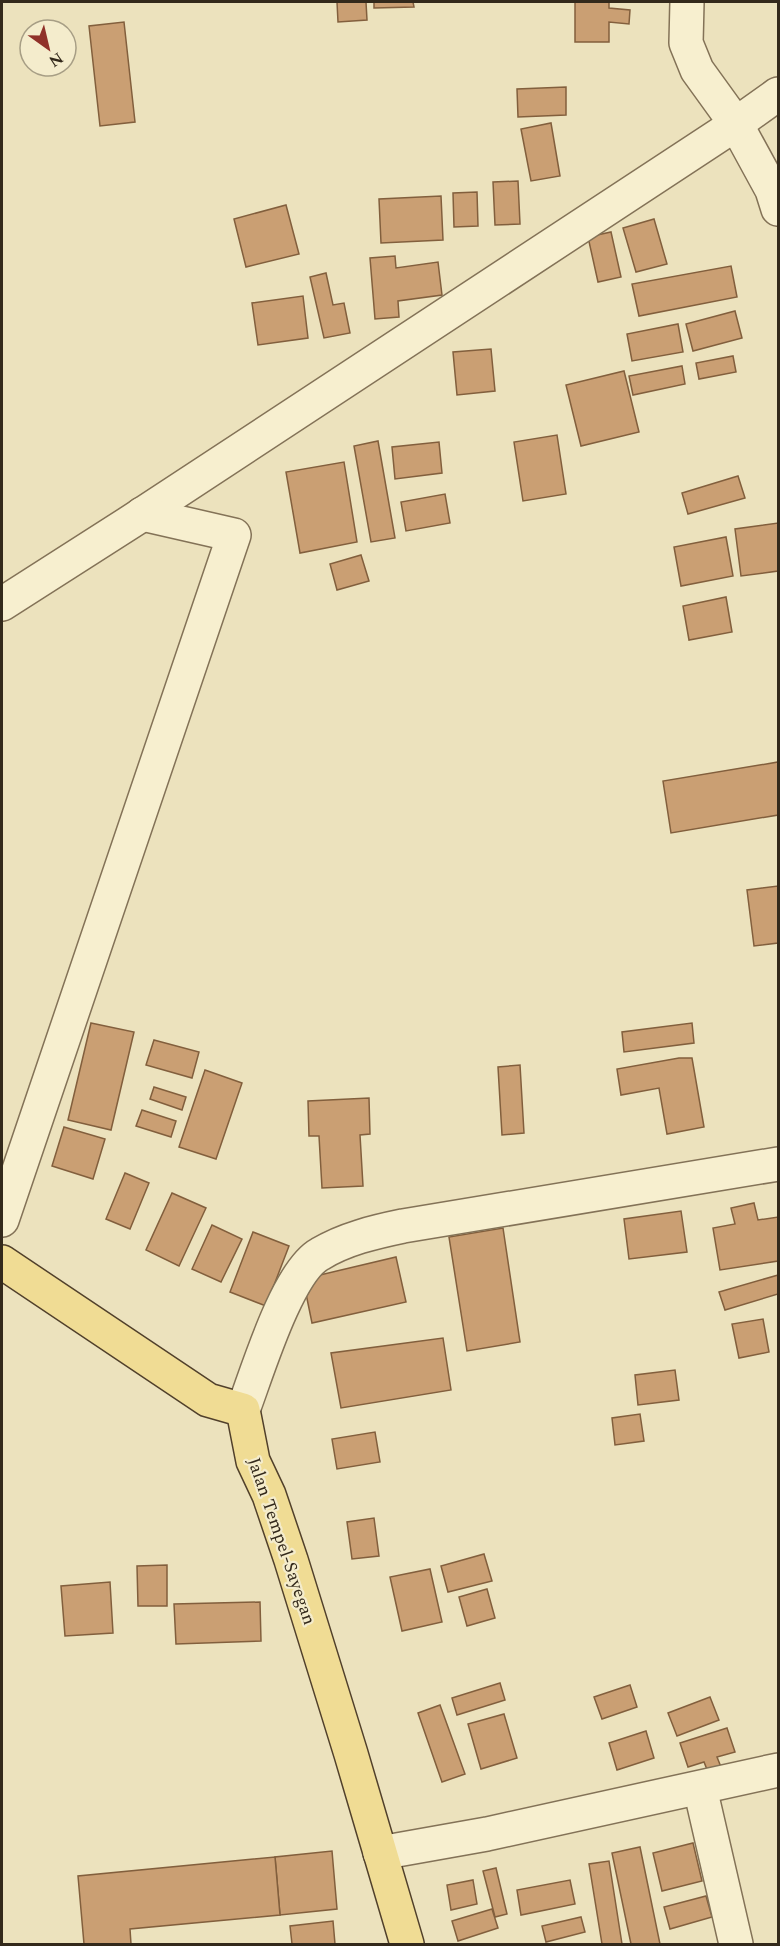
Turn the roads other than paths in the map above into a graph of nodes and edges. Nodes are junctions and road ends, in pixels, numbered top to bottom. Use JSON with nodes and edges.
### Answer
{"nodes":[{"id":1,"x":687,"y":2,"type":"edge"},
{"id":2,"x":778,"y":93,"type":"edge"},
{"id":3,"x":736,"y":124,"type":"junction"},
{"id":4,"x":778,"y":209,"type":"edge"},
{"id":5,"x":142,"y":514,"type":"junction"},
{"id":6,"x":2,"y":604,"type":"edge"},
{"id":7,"x":778,"y":1164,"type":"edge"},
{"id":8,"x":2,"y":1220,"type":"edge"},
{"id":9,"x":2,"y":1262,"type":"edge"},
{"id":10,"x":243,"y":1410,"type":"junction"},
{"id":11,"x":778,"y":1770,"type":"edge"},
{"id":12,"x":700,"y":1788,"type":"junction"},
{"id":13,"x":380,"y":1852,"type":"junction"},
{"id":14,"x":407,"y":1944,"type":"edge"},
{"id":15,"x":736,"y":1944,"type":"edge"}],
"edges":[{"from":1,"to":3,"type":"street"},
{"from":2,"to":3,"type":"street"},
{"from":3,"to":4,"type":"street"},
{"from":3,"to":5,"type":"street"},
{"from":5,"to":6,"type":"street"},
{"from":5,"to":8,"type":"street"},
{"from":7,"to":10,"type":"street"},
{"from":9,"to":10,"type":"main road"},
{"from":10,"to":13,"type":"main road","name":"Jalan Tempel-Sayegan"},
{"from":11,"to":12,"type":"street"},
{"from":12,"to":13,"type":"street"},
{"from":12,"to":15,"type":"street"},
{"from":13,"to":14,"type":"main road","name":"Jalan Tempel-Sayegan"}]}
